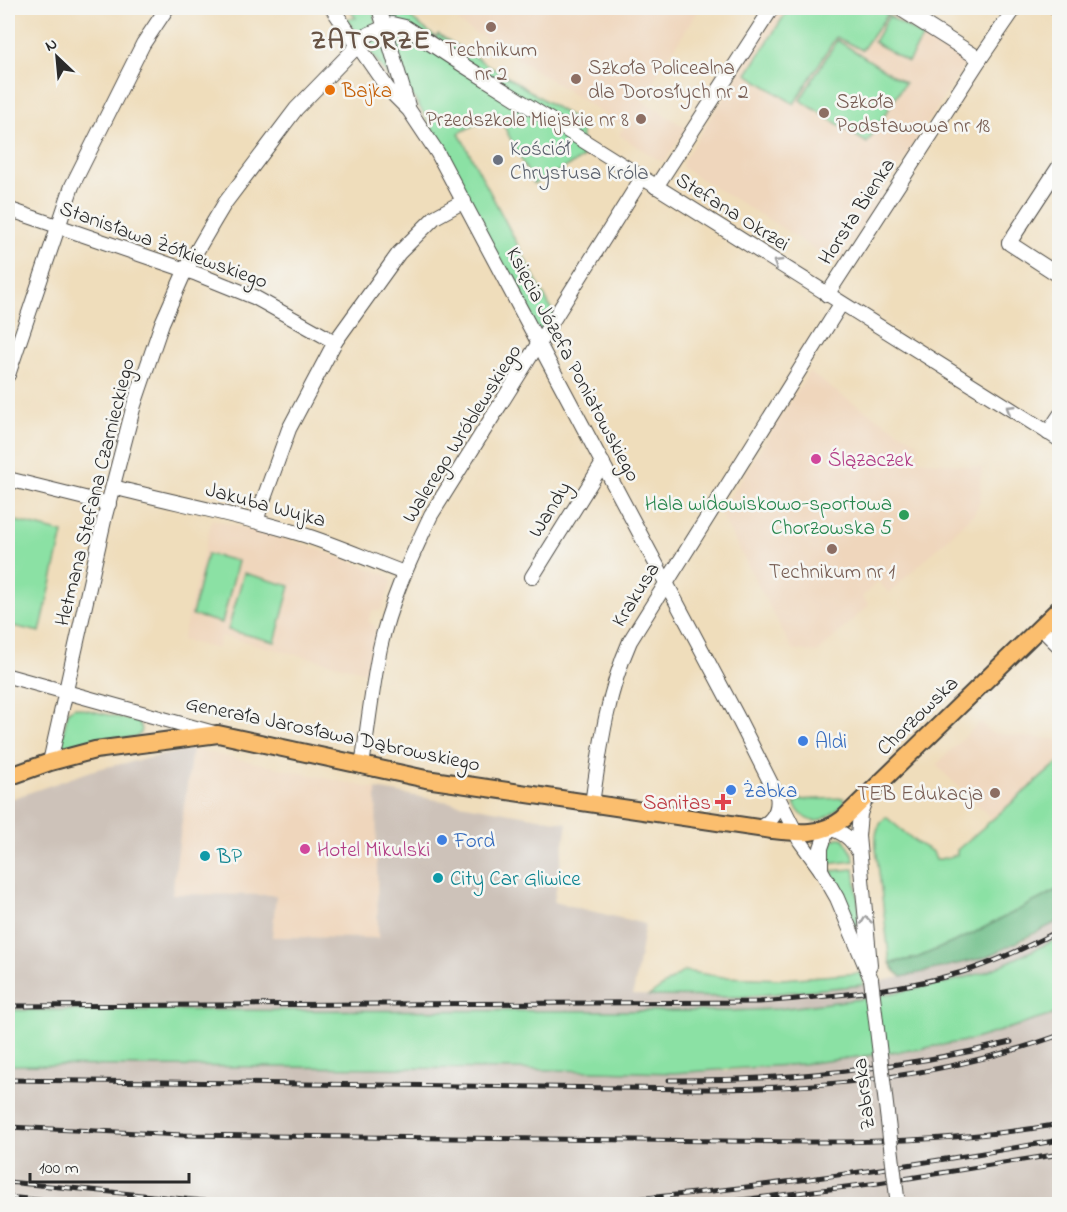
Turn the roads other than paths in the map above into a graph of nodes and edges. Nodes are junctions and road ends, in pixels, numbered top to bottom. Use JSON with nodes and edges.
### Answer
{"nodes":[{"id":1,"x":167,"y":8,"type":"edge"},
{"id":2,"x":332,"y":8,"type":"edge"},
{"id":3,"x":379,"y":8,"type":"edge"},
{"id":4,"x":772,"y":8,"type":"edge"},
{"id":5,"x":899,"y":8,"type":"edge"},
{"id":6,"x":1015,"y":8,"type":"edge"},
{"id":7,"x":1056,"y":8,"type":"edge"},
{"id":8,"x":1059,"y":10,"type":"edge"},
{"id":9,"x":384,"y":27,"type":"junction"},
{"id":10,"x":358,"y":44,"type":"junction"},
{"id":11,"x":980,"y":59,"type":"junction"},
{"id":12,"x":409,"y":110,"type":"junction"},
{"id":13,"x":1059,"y":165,"type":"edge"},
{"id":14,"x":642,"y":178,"type":"junction"},
{"id":15,"x":657,"y":188,"type":"junction"},
{"id":16,"x":464,"y":201,"type":"junction"},
{"id":17,"x":8,"y":209,"type":"edge"},
{"id":18,"x":59,"y":227,"type":"junction"},
{"id":19,"x":185,"y":272,"type":"junction"},
{"id":20,"x":1059,"y":276,"type":"edge"},
{"id":21,"x":826,"y":295,"type":"junction"},
{"id":22,"x":841,"y":304,"type":"junction"},
{"id":23,"x":335,"y":342,"type":"junction"},
{"id":24,"x":540,"y":344,"type":"junction"},
{"id":25,"x":8,"y":375,"type":"edge"},
{"id":26,"x":1059,"y":415,"type":"edge"},
{"id":27,"x":1054,"y":436,"type":"edge"},
{"id":28,"x":603,"y":463,"type":"junction"},
{"id":29,"x":8,"y":479,"type":"edge"},
{"id":30,"x":113,"y":487,"type":"junction"},
{"id":31,"x":109,"y":504,"type":"junction"},
{"id":32,"x":257,"y":521,"type":"junction"},
{"id":33,"x":404,"y":573,"type":"junction"},
{"id":34,"x":532,"y":577,"type":"dead end"},
{"id":35,"x":666,"y":583,"type":"junction"},
{"id":36,"x":1059,"y":608,"type":"edge"},
{"id":37,"x":1040,"y":627,"type":"junction"},
{"id":38,"x":1059,"y":647,"type":"edge"},
{"id":39,"x":8,"y":676,"type":"edge"},
{"id":40,"x":66,"y":692,"type":"junction"},
{"id":41,"x":218,"y":734,"type":"junction"},
{"id":42,"x":50,"y":762,"type":"junction"},
{"id":43,"x":362,"y":766,"type":"junction"},
{"id":44,"x":8,"y":777,"type":"edge"},
{"id":45,"x":777,"y":793,"type":"junction"},
{"id":46,"x":868,"y":794,"type":"junction"},
{"id":47,"x":591,"y":804,"type":"junction"},
{"id":48,"x":758,"y":828,"type":"junction"},
{"id":49,"x":828,"y":828,"type":"junction"},
{"id":50,"x":795,"y":833,"type":"junction"},
{"id":51,"x":858,"y":851,"type":"junction"},
{"id":52,"x":821,"y":870,"type":"junction"},
{"id":53,"x":871,"y":979,"type":"junction"},
{"id":54,"x":897,"y":1201,"type":"edge"}],
"edges":[{"from":1,"to":18,"type":"street"},
{"from":2,"to":10,"type":"street","name":"Księcia Józefa Poniatowskiego"},
{"from":3,"to":9,"type":"street","name":"Księcia Józefa Poniatowskiego"},
{"from":4,"to":15,"type":"street"},
{"from":5,"to":11,"type":"street"},
{"from":6,"to":11,"type":"street","name":"Horsta Bienka"},
{"from":7,"to":8,"type":"street"},
{"from":9,"to":10,"type":"street","name":"Hetmana Stefana Czarnieckiego"},
{"from":9,"to":12,"type":"street","name":"Księcia Józefa Poniatowskiego"},
{"from":9,"to":14,"type":"street","name":"Stefana Okrzei"},
{"from":10,"to":12,"type":"street","name":"Księcia Józefa Poniatowskiego"},
{"from":10,"to":19,"type":"street","name":"Hetmana Stefana Czarnieckiego"},
{"from":11,"to":21,"type":"street","name":"Horsta Bienka"},
{"from":12,"to":16,"type":"street","name":"Księcia Józefa Poniatowskiego"},
{"from":13,"to":20,"type":"street"},
{"from":14,"to":15,"type":"street","name":"Stefana Okrzei"},
{"from":14,"to":24,"type":"street","name":"Walerego Wróblewskiego"},
{"from":21,"to":15,"type":"street","name":"Stefana Okrzei","one_way":true},
{"from":16,"to":23,"type":"street"},
{"from":16,"to":24,"type":"street","name":"Księcia Józefa Poniatowskiego"},
{"from":17,"to":18,"type":"street","name":"Stanisława Żółkiewskiego"},
{"from":18,"to":19,"type":"street","name":"Stanisława Żółkiewskiego"},
{"from":18,"to":25,"type":"street"},
{"from":19,"to":23,"type":"street","name":"Stanisława Żółkiewskiego"},
{"from":19,"to":30,"type":"street","name":"Hetmana Stefana Czarnieckiego"},
{"from":21,"to":22,"type":"street","name":"Stefana Okrzei"},
{"from":27,"to":22,"type":"street","name":"Stefana Okrzei","one_way":true},
{"from":22,"to":35,"type":"street","name":"Krakusa"},
{"from":23,"to":32,"type":"street"},
{"from":24,"to":28,"type":"street","name":"Księcia Józefa Poniatowskiego"},
{"from":24,"to":33,"type":"street","name":"Walerego Wróblewskiego"},
{"from":26,"to":27,"type":"street"},
{"from":28,"to":34,"type":"street","name":"Wandy"},
{"from":28,"to":35,"type":"street","name":"Księcia Józefa Poniatowskiego"},
{"from":29,"to":31,"type":"street"},
{"from":30,"to":31,"type":"street","name":"Hetmana Stefana Czarnieckiego"},
{"from":30,"to":32,"type":"street","name":"Jakuba Wujka"},
{"from":31,"to":40,"type":"street","name":"Hetmana Stefana Czarnieckiego"},
{"from":32,"to":33,"type":"street","name":"Jakuba Wujka"},
{"from":33,"to":43,"type":"street","name":"Walerego Wróblewskiego"},
{"from":35,"to":45,"type":"street","name":"Księcia Józefa Poniatowskiego"},
{"from":35,"to":47,"type":"street","name":"Krakusa"},
{"from":36,"to":37,"type":"main road","name":"Chorzowska"},
{"from":37,"to":38,"type":"street"},
{"from":37,"to":46,"type":"main road","name":"Chorzowska"},
{"from":39,"to":40,"type":"street","name":"Generała Jarosława Dąbrowskiego"},
{"from":40,"to":41,"type":"street","name":"Generała Jarosława Dąbrowskiego"},
{"from":40,"to":42,"type":"street","name":"Hetmana Stefana Czarnieckiego"},
{"from":41,"to":42,"type":"main road"},
{"from":41,"to":43,"type":"main road","name":"Generała Jarosława Dąbrowskiego"},
{"from":42,"to":44,"type":"main road"},
{"from":43,"to":47,"type":"main road","name":"Generała Jarosława Dąbrowskiego"},
{"from":45,"to":48,"type":"street"},
{"from":45,"to":50,"type":"street","name":"Księcia Józefa Poniatowskiego"},
{"from":46,"to":49,"type":"main road","name":"Chorzowska"},
{"from":46,"to":51,"type":"street","name":"Zabrska"},
{"from":47,"to":48,"type":"main road","name":"Generała Jarosława Dąbrowskiego"},
{"from":48,"to":50,"type":"main road","name":"Generała Jarosława Dąbrowskiego"},
{"from":49,"to":50,"type":"main road","name":"Chorzowska"},
{"from":49,"to":51,"type":"street"},
{"from":49,"to":52,"type":"street"},
{"from":50,"to":52,"type":"street","name":"Zabrska"},
{"from":53,"to":51,"type":"street","name":"Zabrska","one_way":true},
{"from":52,"to":53,"type":"street","name":"Zabrska"},
{"from":53,"to":54,"type":"street","name":"Zabrska","bridge":true}]}
